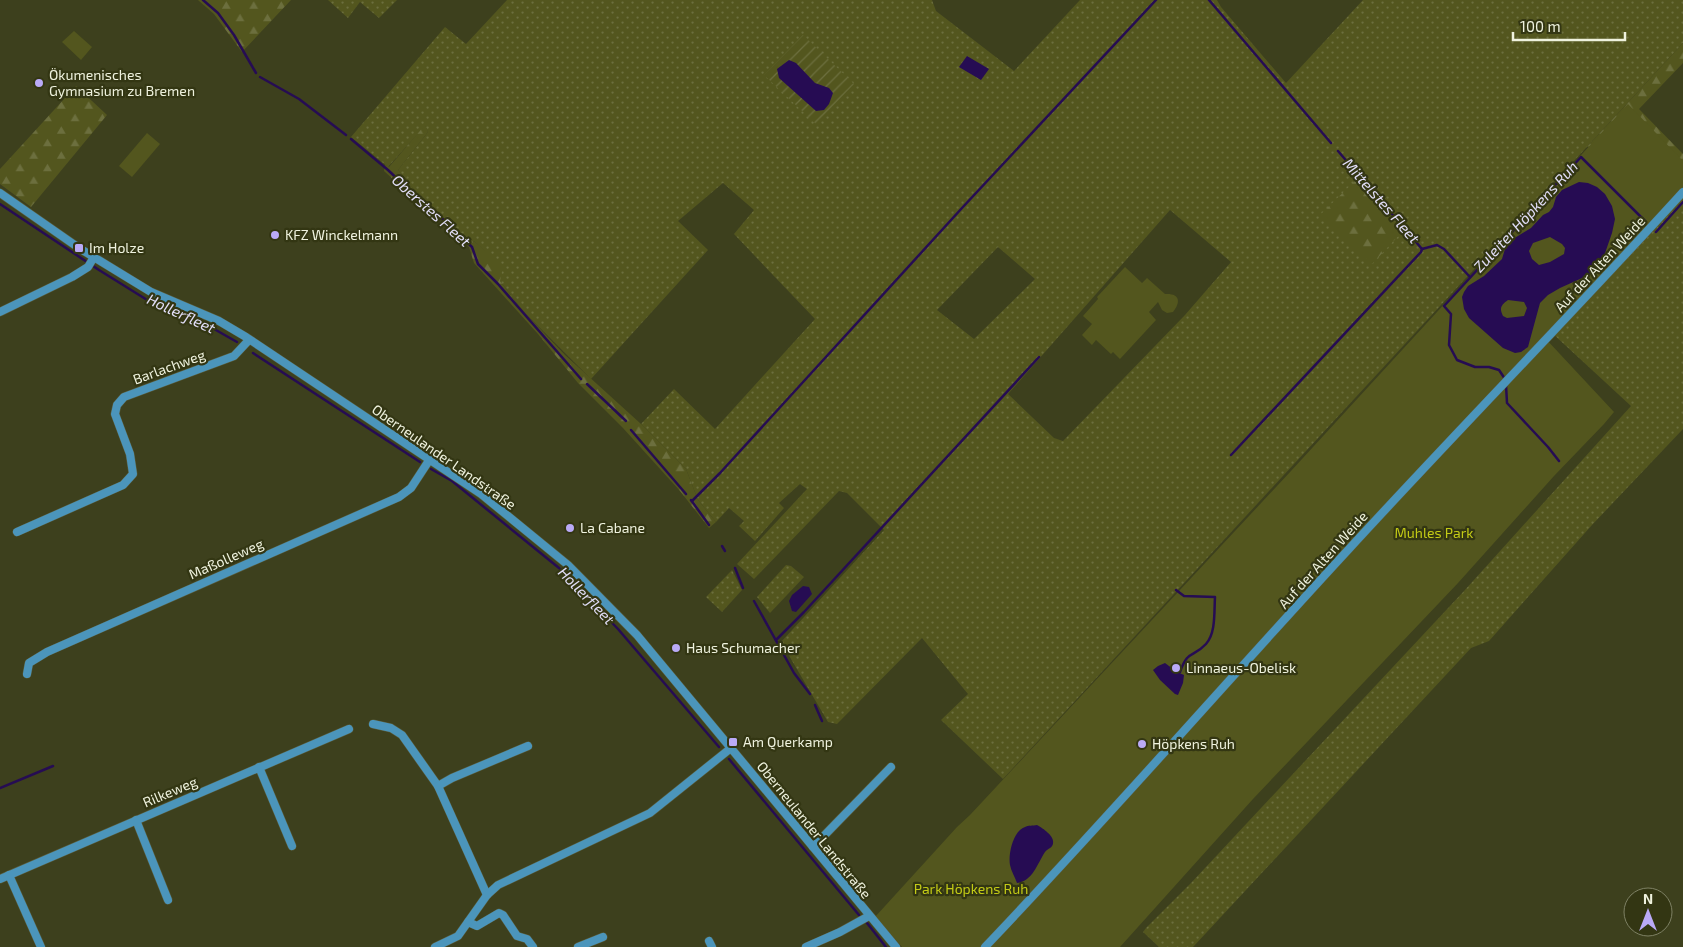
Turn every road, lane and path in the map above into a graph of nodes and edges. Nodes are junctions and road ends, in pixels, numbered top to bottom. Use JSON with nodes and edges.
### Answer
{"nodes":[{"id":1,"x":1683,"y":192,"type":"edge"},
{"id":2,"x":0,"y":193,"type":"edge"},
{"id":3,"x":91,"y":262,"type":"junction"},
{"id":4,"x":0,"y":312,"type":"edge"},
{"id":5,"x":250,"y":340,"type":"junction"},
{"id":6,"x":430,"y":459,"type":"junction"},
{"id":7,"x":17,"y":532,"type":"dead end"},
{"id":8,"x":27,"y":674,"type":"dead end"},
{"id":9,"x":373,"y":724,"type":"dead end"},
{"id":10,"x":349,"y":729,"type":"dead end"},
{"id":11,"x":528,"y":746,"type":"dead end"},
{"id":12,"x":731,"y":748,"type":"junction"},
{"id":13,"x":259,"y":767,"type":"junction"},
{"id":14,"x":891,"y":767,"type":"dead end"},
{"id":15,"x":438,"y":786,"type":"junction"},
{"id":16,"x":136,"y":820,"type":"junction"},
{"id":17,"x":292,"y":846,"type":"dead end"},
{"id":18,"x":813,"y":847,"type":"junction"},
{"id":19,"x":9,"y":875,"type":"junction"},
{"id":20,"x":0,"y":879,"type":"edge"},
{"id":21,"x":487,"y":895,"type":"junction"},
{"id":22,"x":168,"y":900,"type":"dead end"},
{"id":23,"x":869,"y":916,"type":"junction"},
{"id":24,"x":468,"y":922,"type":"junction"},
{"id":25,"x":603,"y":937,"type":"dead end"},
{"id":26,"x":41,"y":947,"type":"edge"},
{"id":27,"x":435,"y":947,"type":"edge"},
{"id":28,"x":533,"y":947,"type":"edge"},
{"id":29,"x":578,"y":947,"type":"edge"},
{"id":30,"x":806,"y":947,"type":"edge"},
{"id":31,"x":896,"y":947,"type":"edge"},
{"id":32,"x":985,"y":947,"type":"edge"}],
"edges":[{"from":1,"to":32,"type":"street","name":"Auf der Alten Weide"},
{"from":2,"to":3,"type":"street","name":"Oberneulander Landstraße"},
{"from":3,"to":4,"type":"street"},
{"from":3,"to":5,"type":"street","name":"Oberneulander Landstraße"},
{"from":5,"to":6,"type":"street","name":"Oberneulander Landstraße"},
{"from":5,"to":7,"type":"street","name":"Barlachweg"},
{"from":6,"to":8,"type":"street","name":"Maßolleweg"},
{"from":6,"to":12,"type":"street","name":"Oberneulander Landstraße"},
{"from":9,"to":15,"type":"street"},
{"from":10,"to":13,"type":"street","name":"Rilkeweg"},
{"from":11,"to":15,"type":"street"},
{"from":12,"to":18,"type":"street","name":"Oberneulander Landstraße"},
{"from":12,"to":21,"type":"street"},
{"from":13,"to":16,"type":"street","name":"Rilkeweg"},
{"from":13,"to":17,"type":"street"},
{"from":14,"to":18,"type":"street"},
{"from":15,"to":21,"type":"street"},
{"from":16,"to":19,"type":"street","name":"Rilkeweg"},
{"from":16,"to":22,"type":"street"},
{"from":18,"to":23,"type":"street","name":"Oberneulander Landstraße"},
{"from":19,"to":20,"type":"street","name":"Rilkeweg"},
{"from":19,"to":26,"type":"street"},
{"from":21,"to":24,"type":"street"},
{"from":23,"to":30,"type":"street"},
{"from":23,"to":31,"type":"street","name":"Oberneulander Landstraße"},
{"from":24,"to":27,"type":"street"},
{"from":24,"to":28,"type":"street"},
{"from":25,"to":29,"type":"street"}]}
